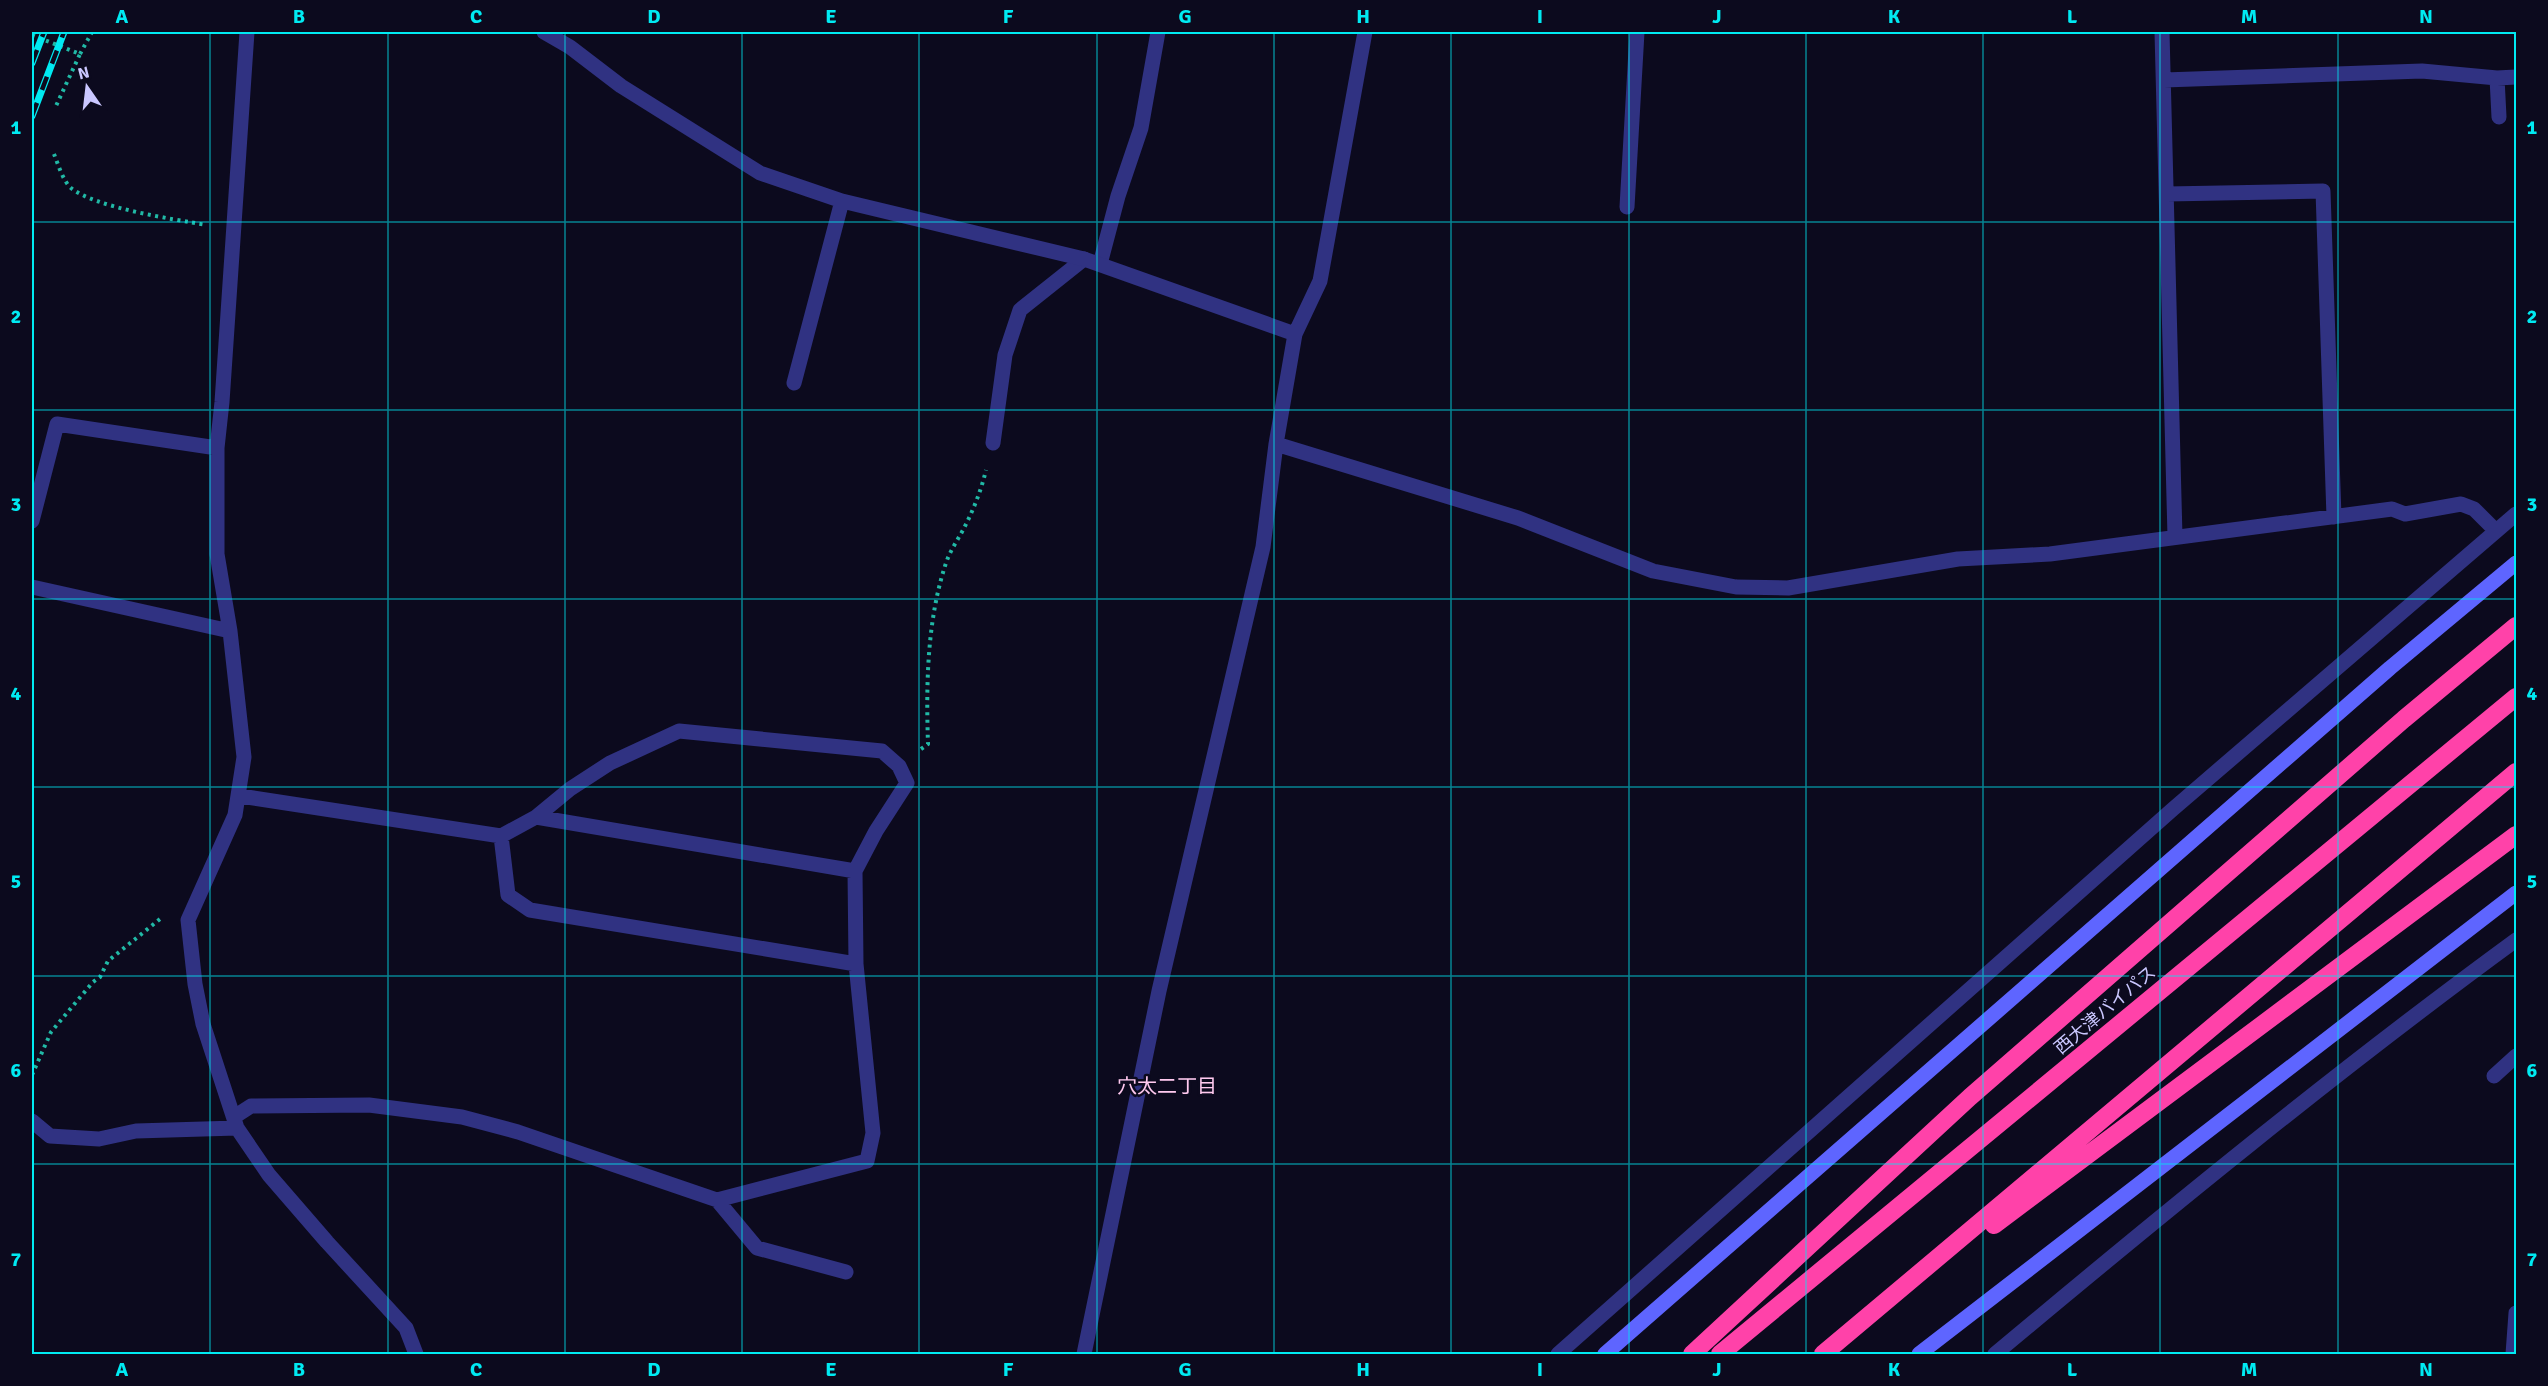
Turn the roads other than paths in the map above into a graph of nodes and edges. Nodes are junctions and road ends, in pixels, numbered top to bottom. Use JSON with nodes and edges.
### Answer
{"nodes":[{"id":1,"x":247,"y":32,"type":"edge"},
{"id":2,"x":544,"y":32,"type":"edge"},
{"id":3,"x":1158,"y":32,"type":"edge"},
{"id":4,"x":1365,"y":32,"type":"edge"},
{"id":5,"x":1637,"y":32,"type":"edge"},
{"id":6,"x":2162,"y":32,"type":"edge"},
{"id":7,"x":2517,"y":77,"type":"edge"},
{"id":8,"x":2498,"y":78,"type":"junction"},
{"id":9,"x":2164,"y":80,"type":"junction"},
{"id":10,"x":2499,"y":117,"type":"dead end"},
{"id":11,"x":2167,"y":194,"type":"junction"},
{"id":12,"x":842,"y":201,"type":"junction"},
{"id":13,"x":1627,"y":207,"type":"dead end"},
{"id":14,"x":1084,"y":259,"type":"junction"},
{"id":15,"x":1100,"y":264,"type":"junction"},
{"id":16,"x":1295,"y":334,"type":"junction"},
{"id":17,"x":794,"y":383,"type":"dead end"},
{"id":18,"x":993,"y":444,"type":"road end"},
{"id":19,"x":1276,"y":444,"type":"junction"},
{"id":20,"x":217,"y":448,"type":"junction"},
{"id":21,"x":2517,"y":514,"type":"edge"},
{"id":22,"x":2334,"y":517,"type":"junction"},
{"id":23,"x":32,"y":521,"type":"edge"},
{"id":24,"x":2496,"y":531,"type":"junction"},
{"id":25,"x":2175,"y":537,"type":"junction"},
{"id":26,"x":2517,"y":563,"type":"edge"},
{"id":27,"x":32,"y":587,"type":"edge"},
{"id":28,"x":2517,"y":626,"type":"edge"},
{"id":29,"x":230,"y":631,"type":"junction"},
{"id":30,"x":2517,"y":697,"type":"edge"},
{"id":31,"x":2517,"y":772,"type":"edge"},
{"id":32,"x":240,"y":796,"type":"junction"},
{"id":33,"x":536,"y":817,"type":"junction"},
{"id":34,"x":2517,"y":835,"type":"edge"},
{"id":35,"x":501,"y":836,"type":"junction"},
{"id":36,"x":855,"y":871,"type":"junction"},
{"id":37,"x":2517,"y":893,"type":"edge"},
{"id":38,"x":2517,"y":940,"type":"edge"},
{"id":39,"x":856,"y":964,"type":"junction"},
{"id":40,"x":2517,"y":1056,"type":"edge"},
{"id":41,"x":2494,"y":1076,"type":"dead end"},
{"id":42,"x":32,"y":1120,"type":"edge"},
{"id":43,"x":236,"y":1123,"type":"junction"},
{"id":44,"x":717,"y":1200,"type":"junction"},
{"id":45,"x":846,"y":1272,"type":"dead end"},
{"id":46,"x":2517,"y":1313,"type":"edge"},
{"id":47,"x":1844,"y":1337,"type":"junction"},
{"id":48,"x":416,"y":1354,"type":"edge"},
{"id":49,"x":1084,"y":1354,"type":"edge"},
{"id":50,"x":1558,"y":1354,"type":"edge"},
{"id":51,"x":1605,"y":1354,"type":"edge"},
{"id":52,"x":1692,"y":1354,"type":"edge"},
{"id":53,"x":1720,"y":1354,"type":"edge"},
{"id":54,"x":1823,"y":1354,"type":"edge"},
{"id":55,"x":1919,"y":1354,"type":"edge"},
{"id":56,"x":1995,"y":1354,"type":"edge"},
{"id":57,"x":2512,"y":1354,"type":"edge"}],
"edges":[{"from":1,"to":20,"type":"street"},
{"from":2,"to":12,"type":"street"},
{"from":3,"to":15,"type":"street"},
{"from":4,"to":16,"type":"street"},
{"from":5,"to":13,"type":"street"},
{"from":6,"to":9,"type":"street"},
{"from":7,"to":8,"type":"street"},
{"from":8,"to":9,"type":"street"},
{"from":8,"to":10,"type":"street"},
{"from":9,"to":11,"type":"street"},
{"from":11,"to":22,"type":"street"},
{"from":11,"to":25,"type":"street"},
{"from":12,"to":14,"type":"street"},
{"from":12,"to":17,"type":"street"},
{"from":14,"to":15,"type":"street"},
{"from":14,"to":18,"type":"street"},
{"from":15,"to":16,"type":"street"},
{"from":16,"to":19,"type":"street"},
{"from":19,"to":25,"type":"street"},
{"from":19,"to":49,"type":"street"},
{"from":20,"to":23,"type":"street"},
{"from":20,"to":29,"type":"street"},
{"from":21,"to":24,"type":"street"},
{"from":22,"to":24,"type":"street"},
{"from":22,"to":25,"type":"street"},
{"from":24,"to":50,"type":"street"},
{"from":26,"to":51,"type":"street"},
{"from":27,"to":29,"type":"street"},
{"from":28,"to":52,"type":"highway"},
{"from":29,"to":32,"type":"street"},
{"from":30,"to":53,"type":"highway","name":"西大津バイパス"},
{"from":31,"to":47,"type":"highway"},
{"from":32,"to":35,"type":"street"},
{"from":32,"to":43,"type":"street"},
{"from":33,"to":35,"type":"street"},
{"from":33,"to":36,"type":"street"},
{"from":33,"to":36,"type":"street"},
{"from":34,"to":47,"type":"highway"},
{"from":35,"to":39,"type":"street"},
{"from":36,"to":39,"type":"street"},
{"from":37,"to":55,"type":"street"},
{"from":38,"to":56,"type":"street"},
{"from":39,"to":44,"type":"street"},
{"from":40,"to":41,"type":"street"},
{"from":42,"to":43,"type":"street"},
{"from":43,"to":44,"type":"street"},
{"from":43,"to":48,"type":"street"},
{"from":44,"to":45,"type":"street"},
{"from":46,"to":57,"type":"street"},
{"from":47,"to":54,"type":"highway"}]}
